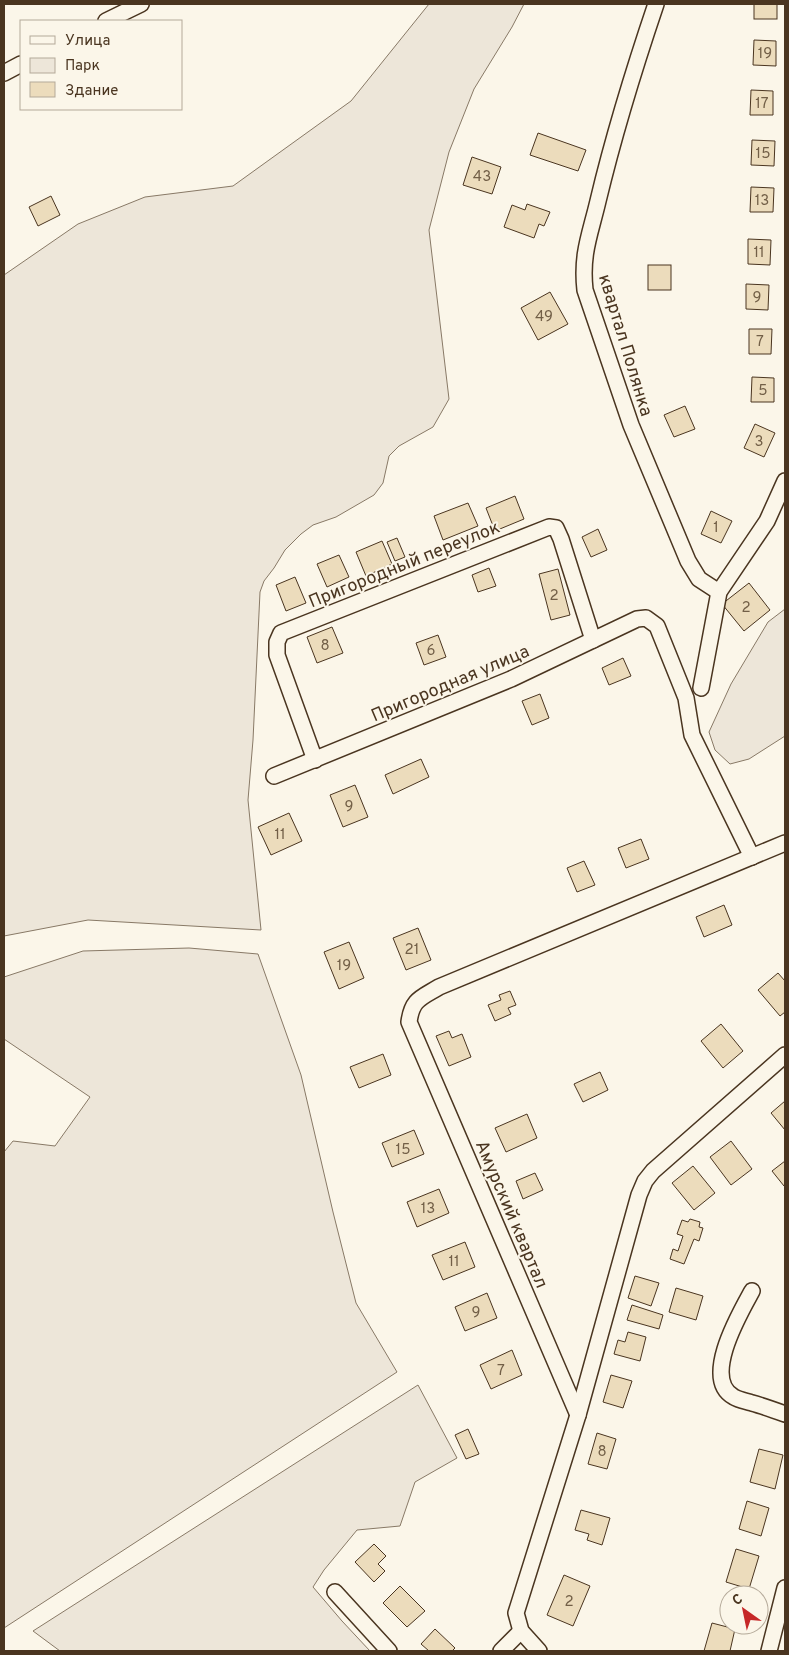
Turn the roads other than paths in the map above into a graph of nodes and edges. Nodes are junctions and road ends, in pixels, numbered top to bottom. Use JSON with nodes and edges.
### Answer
{"nodes":[{"id":1,"x":141,"y":4,"type":"edge"},
{"id":2,"x":656,"y":4,"type":"edge"},
{"id":3,"x":108,"y":20,"type":"edge"},
{"id":4,"x":20,"y":65,"type":"edge"},
{"id":5,"x":4,"y":73,"type":"edge"},
{"id":6,"x":785,"y":481,"type":"edge"},
{"id":7,"x":719,"y":592,"type":"junction"},
{"id":8,"x":593,"y":640,"type":"junction"},
{"id":9,"x":701,"y":688,"type":"dead end"},
{"id":10,"x":315,"y":760,"type":"junction"},
{"id":11,"x":274,"y":776,"type":"dead end"},
{"id":12,"x":785,"y":843,"type":"edge"},
{"id":13,"x":752,"y":857,"type":"junction"},
{"id":14,"x":785,"y":1055,"type":"edge"},
{"id":15,"x":752,"y":1291,"type":"dead end"},
{"id":16,"x":785,"y":1414,"type":"edge"},
{"id":17,"x":578,"y":1415,"type":"junction"},
{"id":18,"x":785,"y":1588,"type":"edge"},
{"id":19,"x":335,"y":1592,"type":"dead end"},
{"id":20,"x":521,"y":1631,"type":"junction"},
{"id":21,"x":389,"y":1651,"type":"edge"},
{"id":22,"x":501,"y":1651,"type":"edge"},
{"id":23,"x":539,"y":1651,"type":"edge"},
{"id":24,"x":769,"y":1651,"type":"edge"}],
"edges":[{"from":1,"to":3,"type":"street"},
{"from":2,"to":7,"type":"street","name":"квартал Полянка"},
{"from":4,"to":5,"type":"street"},
{"from":6,"to":7,"type":"street"},
{"from":7,"to":9,"type":"street"},
{"from":8,"to":10,"type":"street","name":"Пригородная улица"},
{"from":8,"to":10,"type":"street","name":"Пригородный переулок"},
{"from":8,"to":13,"type":"street","name":"Пригородная улица"},
{"from":10,"to":11,"type":"street","name":"Пригородная улица"},
{"from":12,"to":13,"type":"street","name":"Амурский квартал"},
{"from":13,"to":17,"type":"street","name":"Амурский квартал"},
{"from":14,"to":17,"type":"street"},
{"from":15,"to":16,"type":"street"},
{"from":17,"to":20,"type":"street"},
{"from":18,"to":24,"type":"street"},
{"from":19,"to":21,"type":"street"},
{"from":20,"to":22,"type":"street"},
{"from":20,"to":23,"type":"street"}]}
